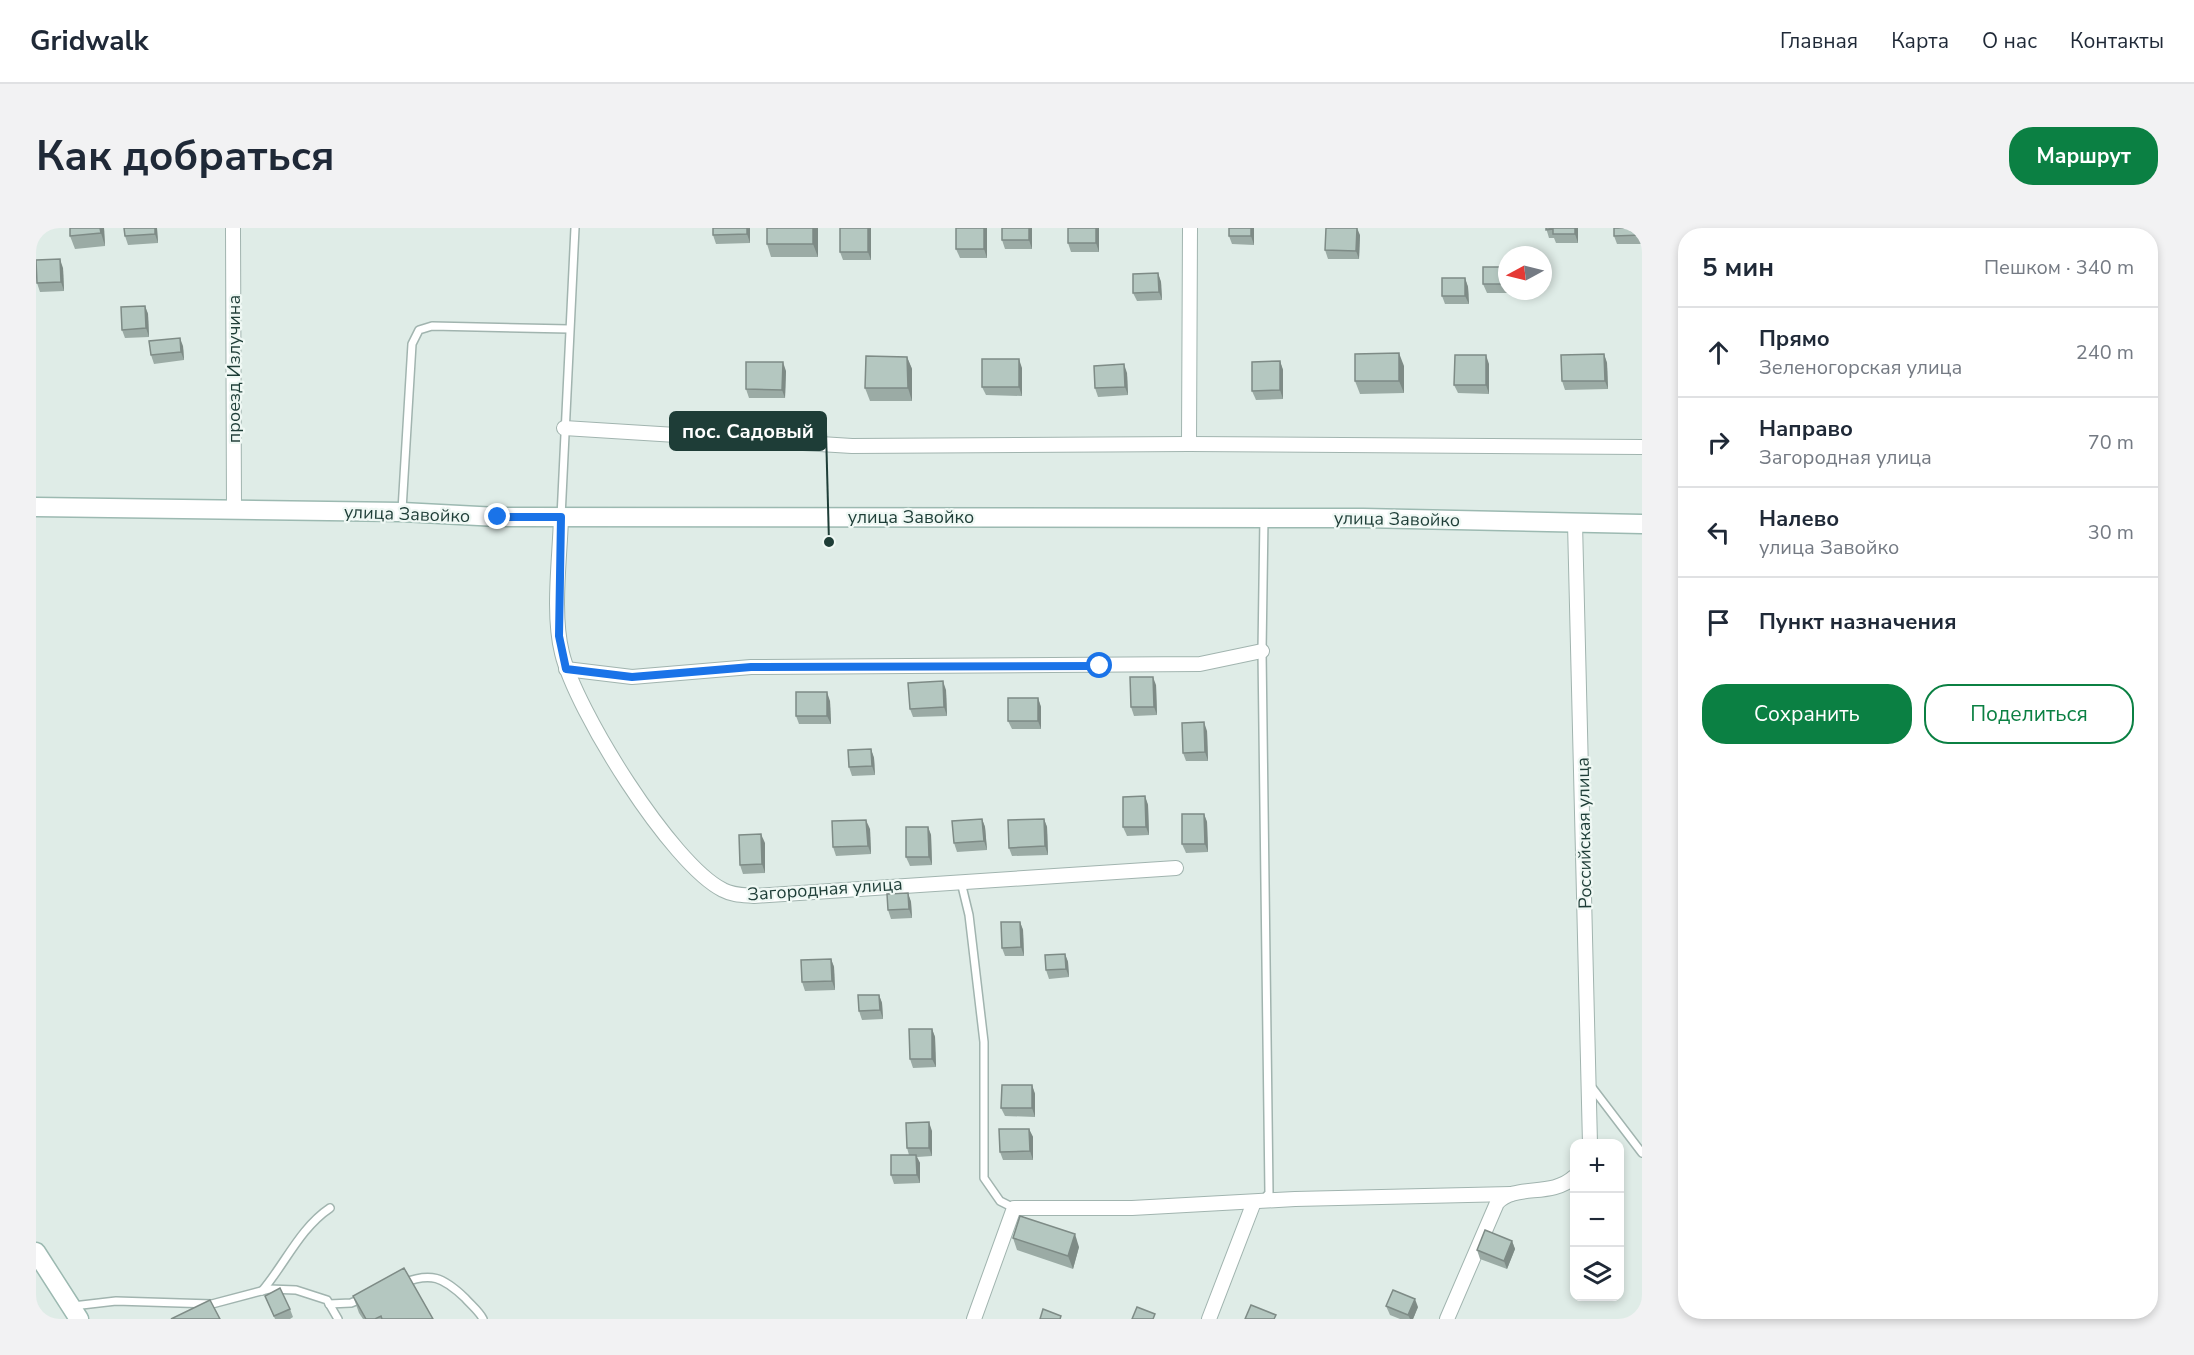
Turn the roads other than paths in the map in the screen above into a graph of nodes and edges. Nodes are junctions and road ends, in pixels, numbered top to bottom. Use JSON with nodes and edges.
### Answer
{"nodes":[{"id":1,"x":233,"y":228,"type":"edge"},
{"id":2,"x":575,"y":228,"type":"edge"},
{"id":3,"x":1190,"y":228,"type":"edge"},
{"id":4,"x":569,"y":329,"type":"junction"},
{"id":5,"x":564,"y":428,"type":"junction"},
{"id":6,"x":1189,"y":444,"type":"junction"},
{"id":7,"x":1642,"y":447,"type":"edge"},
{"id":8,"x":36,"y":507,"type":"edge"},
{"id":9,"x":234,"y":510,"type":"junction"},
{"id":10,"x":402,"y":512,"type":"junction"},
{"id":11,"x":561,"y":517,"type":"junction"},
{"id":12,"x":1264,"y":518,"type":"junction"},
{"id":13,"x":1575,"y":523,"type":"junction"},
{"id":14,"x":1642,"y":524,"type":"edge"},
{"id":15,"x":1262,"y":651,"type":"junction"},
{"id":16,"x":566,"y":669,"type":"junction"},
{"id":17,"x":1176,"y":868,"type":"dead end"},
{"id":18,"x":961,"y":882,"type":"junction"},
{"id":19,"x":1590,"y":1086,"type":"junction"},
{"id":20,"x":1590,"y":1139,"type":"edge"},
{"id":21,"x":1642,"y":1153,"type":"edge"},
{"id":22,"x":1570,"y":1180,"type":"edge"},
{"id":23,"x":1511,"y":1194,"type":"junction"},
{"id":24,"x":1256,"y":1202,"type":"junction"},
{"id":25,"x":330,"y":1208,"type":"dead end"},
{"id":26,"x":1014,"y":1208,"type":"junction"},
{"id":27,"x":36,"y":1252,"type":"edge"},
{"id":28,"x":397,"y":1285,"type":"edge"},
{"id":29,"x":262,"y":1291,"type":"junction"},
{"id":30,"x":369,"y":1296,"type":"edge"},
{"id":31,"x":329,"y":1304,"type":"junction"},
{"id":32,"x":75,"y":1313,"type":"edge"},
{"id":33,"x":338,"y":1319,"type":"edge"},
{"id":34,"x":483,"y":1319,"type":"edge"},
{"id":35,"x":974,"y":1319,"type":"edge"},
{"id":36,"x":1209,"y":1319,"type":"edge"},
{"id":37,"x":1447,"y":1319,"type":"edge"}],
"edges":[{"from":1,"to":9,"type":"street","name":"проезд Излучина"},
{"from":2,"to":4,"type":"lane"},
{"from":3,"to":6,"type":"street"},
{"from":4,"to":5,"type":"lane"},
{"from":4,"to":10,"type":"lane"},
{"from":5,"to":6,"type":"street"},
{"from":5,"to":11,"type":"lane"},
{"from":6,"to":7,"type":"street"},
{"from":8,"to":9,"type":"main road","name":"улица Завойко"},
{"from":9,"to":10,"type":"main road","name":"улица Завойко"},
{"from":10,"to":11,"type":"main road","name":"улица Завойко"},
{"from":11,"to":12,"type":"main road","name":"улица Завойко"},
{"from":11,"to":16,"type":"street","name":"Загородная улица"},
{"from":12,"to":13,"type":"main road","name":"улица Завойко"},
{"from":12,"to":15,"type":"lane"},
{"from":13,"to":14,"type":"main road","name":"улица Завойко"},
{"from":13,"to":19,"type":"street","name":"Российская улица"},
{"from":15,"to":16,"type":"street"},
{"from":15,"to":24,"type":"lane"},
{"from":16,"to":18,"type":"street","name":"Загородная улица"},
{"from":17,"to":18,"type":"street","name":"Загородная улица"},
{"from":18,"to":26,"type":"lane"},
{"from":19,"to":20,"type":"street","name":"Российская улица"},
{"from":19,"to":21,"type":"lane"},
{"from":22,"to":23,"type":"street"},
{"from":23,"to":24,"type":"street"},
{"from":23,"to":37,"type":"street"},
{"from":24,"to":26,"type":"street"},
{"from":24,"to":36,"type":"street"},
{"from":25,"to":29,"type":"lane"},
{"from":26,"to":35,"type":"street"},
{"from":27,"to":32,"type":"main road"},
{"from":28,"to":34,"type":"lane"},
{"from":29,"to":31,"type":"lane"},
{"from":29,"to":32,"type":"lane"},
{"from":30,"to":31,"type":"lane"},
{"from":31,"to":33,"type":"lane"}]}
